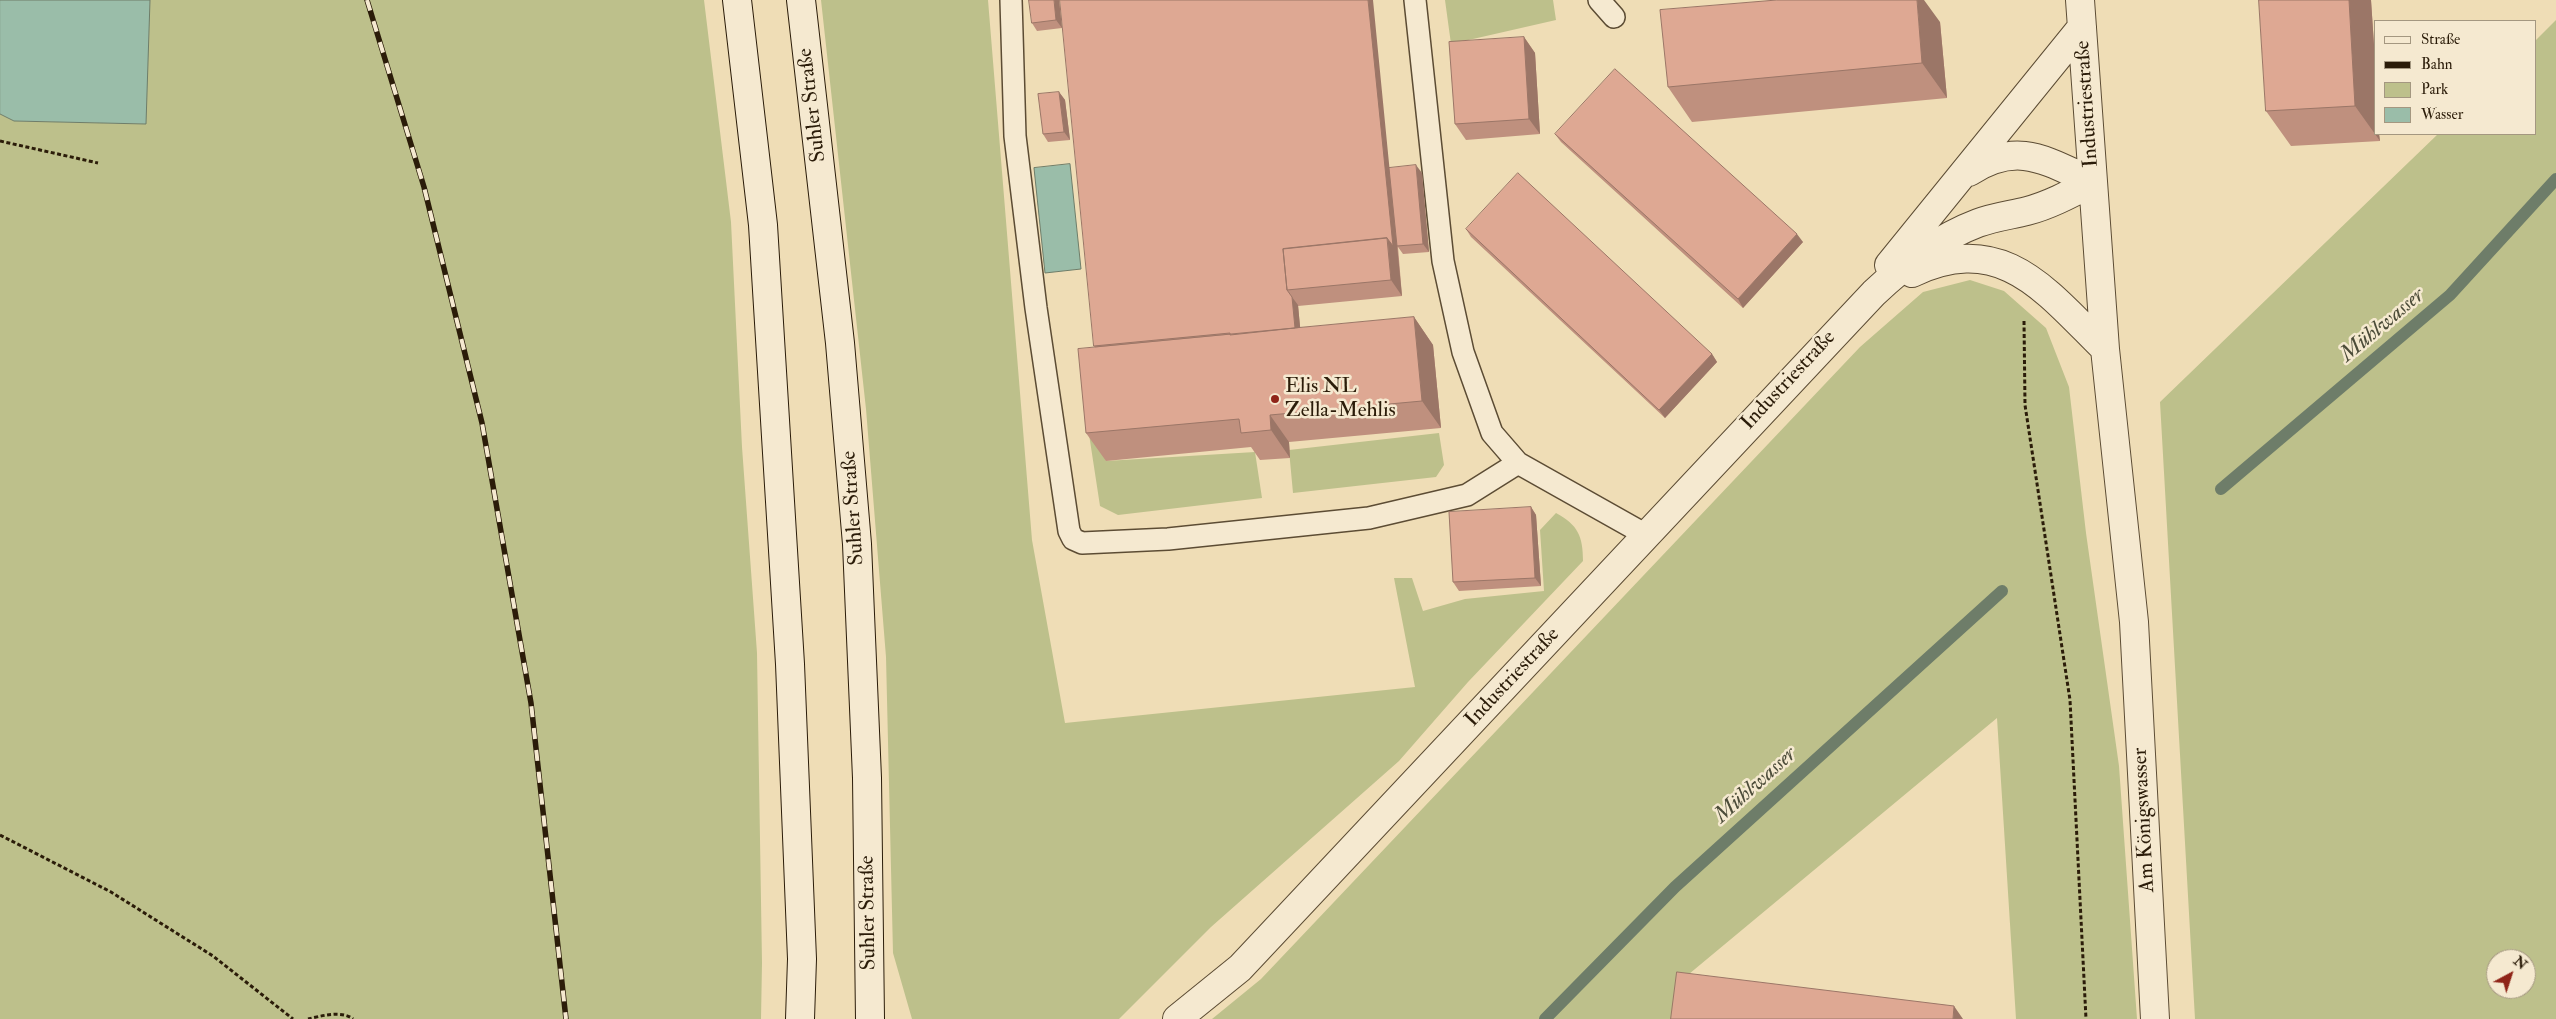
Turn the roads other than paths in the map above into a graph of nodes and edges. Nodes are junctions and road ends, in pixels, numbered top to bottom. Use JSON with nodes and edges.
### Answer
{"nodes":[{"id":1,"x":737,"y":0,"type":"edge"},
{"id":2,"x":801,"y":0,"type":"edge"},
{"id":3,"x":1011,"y":0,"type":"edge"},
{"id":4,"x":1415,"y":0,"type":"edge"},
{"id":5,"x":1599,"y":0,"type":"edge"},
{"id":6,"x":2080,"y":0,"type":"edge"},
{"id":7,"x":1614,"y":17,"type":"dead end"},
{"id":8,"x":2082,"y":27,"type":"junction"},
{"id":9,"x":1958,"y":180,"type":"junction"},
{"id":10,"x":2093,"y":182,"type":"junction"},
{"id":11,"x":1839,"y":327,"type":"junction"},
{"id":12,"x":2105,"y":349,"type":"junction"},
{"id":13,"x":1518,"y":463,"type":"junction"},
{"id":14,"x":1646,"y":535,"type":"junction"},
{"id":15,"x":2134,"y":622,"type":"joint"},
{"id":16,"x":800,"y":1019,"type":"edge"},
{"id":17,"x":870,"y":1019,"type":"edge"},
{"id":18,"x":1177,"y":1019,"type":"edge"},
{"id":19,"x":2155,"y":1019,"type":"edge"}],
"edges":[{"from":1,"to":16,"type":"street"},
{"from":2,"to":17,"type":"street","name":"Suhler Straße"},
{"from":3,"to":13,"type":"lane"},
{"from":4,"to":13,"type":"lane"},
{"from":5,"to":7,"type":"lane"},
{"from":6,"to":8,"type":"street","name":"Industriestraße"},
{"from":8,"to":9,"type":"street","name":"Industriestraße"},
{"from":8,"to":10,"type":"street","name":"Industriestraße"},
{"from":9,"to":10,"type":"street","name":"Industriestraße"},
{"from":9,"to":11,"type":"street","name":"Industriestraße"},
{"from":10,"to":11,"type":"street","name":"Industriestraße"},
{"from":10,"to":12,"type":"street","name":"Industriestraße"},
{"from":11,"to":12,"type":"street","name":"Industriestraße"},
{"from":11,"to":14,"type":"street","name":"Industriestraße"},
{"from":12,"to":15,"type":"street","name":"Industriestraße"},
{"from":13,"to":14,"type":"lane"},
{"from":14,"to":18,"type":"street","name":"Industriestraße"},
{"from":15,"to":19,"type":"street","name":"Am Königswasser"}]}
